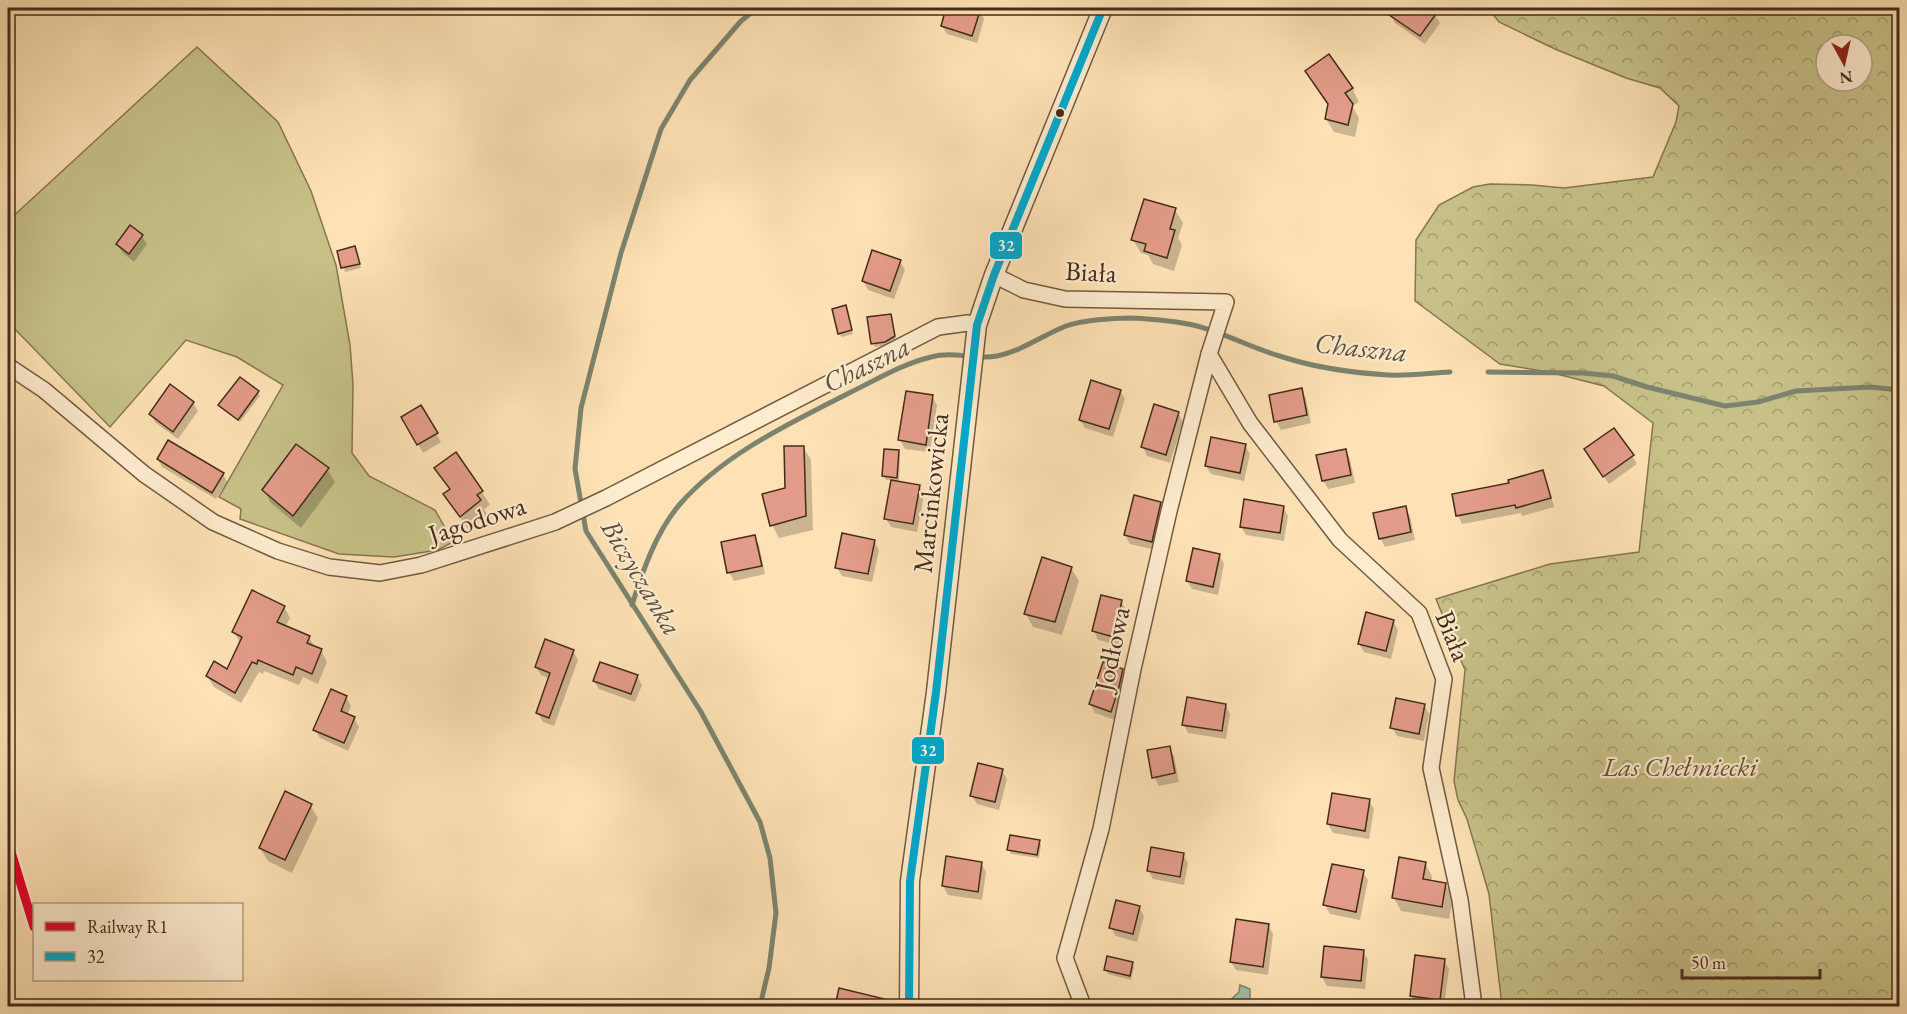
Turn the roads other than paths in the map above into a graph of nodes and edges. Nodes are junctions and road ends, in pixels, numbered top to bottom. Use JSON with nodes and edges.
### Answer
{"nodes":[{"id":1,"x":1103,"y":8,"type":"edge"},
{"id":2,"x":994,"y":275,"type":"junction"},
{"id":3,"x":1226,"y":302,"type":"joint"},
{"id":4,"x":976,"y":334,"type":"junction"},
{"id":5,"x":1212,"y":346,"type":"junction"},
{"id":6,"x":8,"y":366,"type":"edge"},
{"id":7,"x":909,"y":1006,"type":"edge"},
{"id":8,"x":1083,"y":1006,"type":"edge"},
{"id":9,"x":1474,"y":1006,"type":"edge"}],
"edges":[{"from":1,"to":2,"type":"street","name":"Marcinkowicka"},
{"from":2,"to":3,"type":"street","name":"Biała"},
{"from":2,"to":4,"type":"street","name":"Marcinkowicka"},
{"from":3,"to":5,"type":"street","name":"Jodłowa"},
{"from":4,"to":6,"type":"street","name":"Jagodowa"},
{"from":4,"to":7,"type":"street","name":"Marcinkowicka"},
{"from":5,"to":8,"type":"street","name":"Jodłowa"},
{"from":5,"to":9,"type":"street","name":"Biała"}]}
